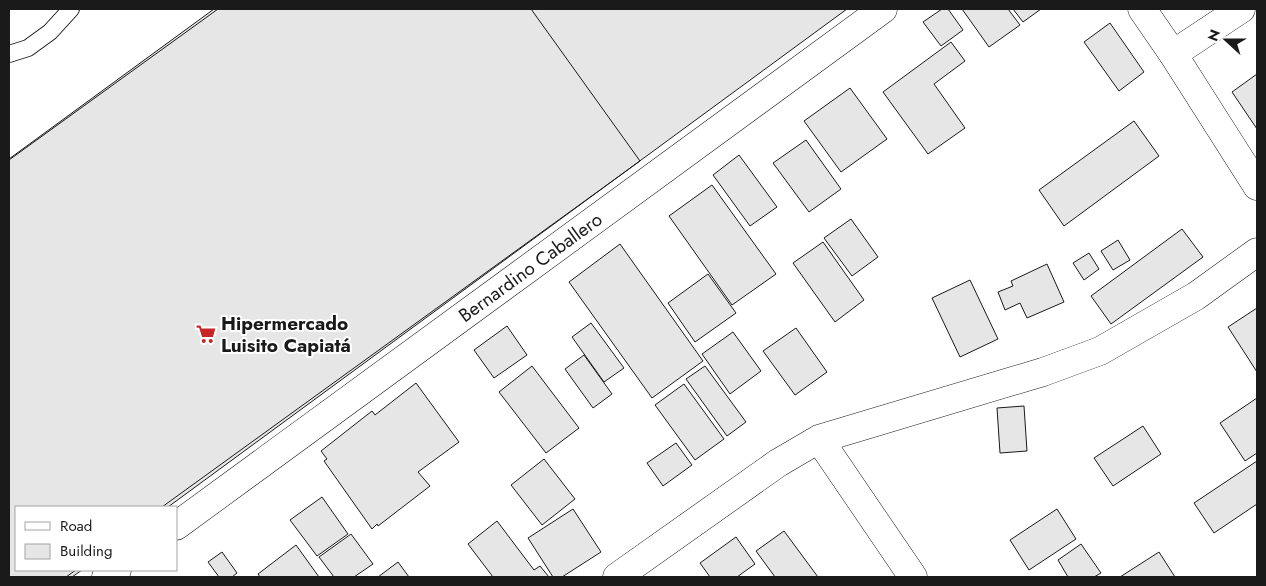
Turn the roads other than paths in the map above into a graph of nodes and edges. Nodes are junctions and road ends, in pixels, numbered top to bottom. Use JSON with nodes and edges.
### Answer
{"nodes":[{"id":1,"x":71,"y":9,"type":"edge"},
{"id":2,"x":883,"y":9,"type":"edge"},
{"id":3,"x":1142,"y":9,"type":"edge"},
{"id":4,"x":1241,"y":9,"type":"edge"},
{"id":5,"x":9,"y":54,"type":"edge"},
{"id":6,"x":1173,"y":54,"type":"junction"},
{"id":7,"x":1257,"y":186,"type":"edge"},
{"id":8,"x":1257,"y":252,"type":"edge"},
{"id":9,"x":819,"y":439,"type":"junction"},
{"id":10,"x":178,"y":525,"type":"edge"},
{"id":11,"x":617,"y":577,"type":"edge"},
{"id":12,"x":913,"y":577,"type":"edge"}],
"edges":[{"from":1,"to":5,"type":"lane"},
{"from":2,"to":10,"type":"street","name":"Bernardino Caballero"},
{"from":3,"to":6,"type":"street"},
{"from":4,"to":6,"type":"street"},
{"from":6,"to":7,"type":"street"},
{"from":8,"to":9,"type":"street"},
{"from":9,"to":11,"type":"street"},
{"from":9,"to":12,"type":"street"}]}
